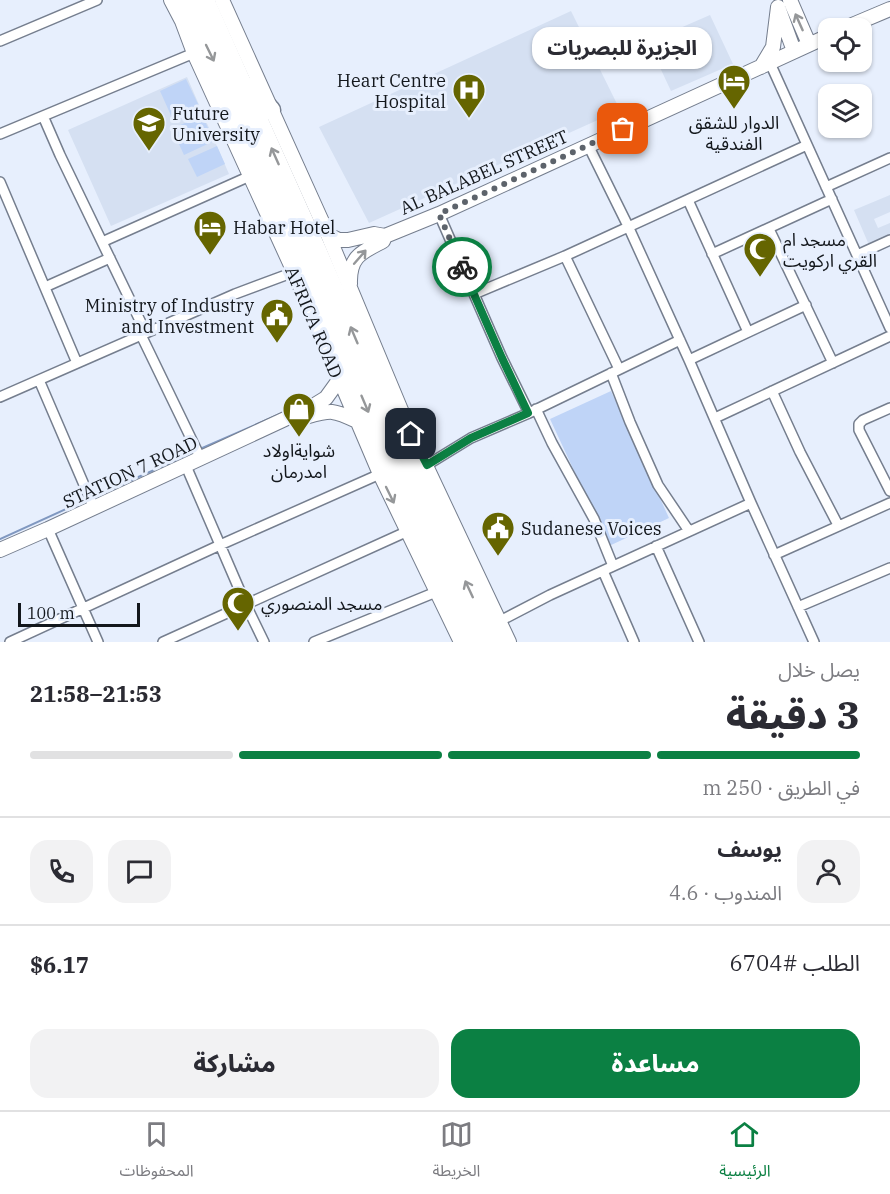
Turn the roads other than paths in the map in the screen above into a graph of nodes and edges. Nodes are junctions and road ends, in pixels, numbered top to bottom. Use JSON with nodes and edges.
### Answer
{"nodes":[{"id":1,"x":98,"y":0,"type":"edge"},
{"id":2,"x":171,"y":0,"type":"edge"},
{"id":3,"x":205,"y":0,"type":"edge"},
{"id":4,"x":222,"y":0,"type":"edge"},
{"id":5,"x":781,"y":2,"type":"edge"},
{"id":6,"x":890,"y":9,"type":"edge"},
{"id":7,"x":186,"y":12,"type":"edge"},
{"id":8,"x":869,"y":18,"type":"edge"},
{"id":9,"x":818,"y":40,"type":"edge"},
{"id":10,"x":0,"y":41,"type":"edge"},
{"id":11,"x":809,"y":44,"type":"junction"},
{"id":12,"x":794,"y":51,"type":"junction"},
{"id":13,"x":194,"y":53,"type":"junction"},
{"id":14,"x":766,"y":65,"type":"junction"},
{"id":15,"x":238,"y":74,"type":"junction"},
{"id":16,"x":271,"y":110,"type":"junction"},
{"id":17,"x":43,"y":116,"type":"junction"},
{"id":18,"x":0,"y":134,"type":"edge"},
{"id":19,"x":588,"y":145,"type":"junction"},
{"id":20,"x":807,"y":146,"type":"junction"},
{"id":21,"x":890,"y":158,"type":"edge"},
{"id":22,"x":250,"y":176,"type":"junction"},
{"id":23,"x":0,"y":182,"type":"edge"},
{"id":24,"x":826,"y":187,"type":"junction"},
{"id":25,"x":832,"y":199,"type":"junction"},
{"id":26,"x":688,"y":200,"type":"junction"},
{"id":27,"x":439,"y":214,"type":"junction"},
{"id":28,"x":628,"y":226,"type":"junction"},
{"id":29,"x":769,"y":229,"type":"junction"},
{"id":30,"x":328,"y":235,"type":"junction"},
{"id":31,"x":385,"y":236,"type":"junction"},
{"id":32,"x":890,"y":240,"type":"edge"},
{"id":33,"x":102,"y":242,"type":"junction"},
{"id":34,"x":711,"y":254,"type":"junction"},
{"id":35,"x":857,"y":255,"type":"junction"},
{"id":36,"x":566,"y":256,"type":"junction"},
{"id":37,"x":110,"y":258,"type":"junction"},
{"id":38,"x":294,"y":272,"type":"junction"},
{"id":39,"x":45,"y":287,"type":"junction"},
{"id":40,"x":350,"y":289,"type":"junction"},
{"id":41,"x":474,"y":294,"type":"junction"},
{"id":42,"x":806,"y":305,"type":"junction"},
{"id":43,"x":890,"y":328,"type":"edge"},
{"id":44,"x":748,"y":332,"type":"junction"},
{"id":45,"x":144,"y":334,"type":"junction"},
{"id":46,"x":890,"y":336,"type":"edge"},
{"id":47,"x":680,"y":340,"type":"junction"},
{"id":48,"x":689,"y":360,"type":"junction"},
{"id":49,"x":77,"y":363,"type":"junction"},
{"id":50,"x":833,"y":363,"type":"junction"},
{"id":51,"x":615,"y":371,"type":"junction"},
{"id":52,"x":39,"y":380,"type":"junction"},
{"id":53,"x":339,"y":380,"type":"junction"},
{"id":54,"x":772,"y":391,"type":"junction"},
{"id":55,"x":0,"y":397,"type":"edge"},
{"id":56,"x":890,"y":408,"type":"edge"},
{"id":57,"x":532,"y":411,"type":"junction"},
{"id":58,"x":715,"y":418,"type":"junction"},
{"id":59,"x":357,"y":421,"type":"junction"},
{"id":60,"x":274,"y":425,"type":"junction"},
{"id":61,"x":201,"y":459,"type":"junction"},
{"id":62,"x":427,"y":465,"type":"junction"},
{"id":63,"x":186,"y":466,"type":"junction"},
{"id":64,"x":380,"y":474,"type":"junction"},
{"id":65,"x":890,"y":491,"type":"edge"},
{"id":66,"x":751,"y":503,"type":"junction"},
{"id":67,"x":890,"y":503,"type":"edge"},
{"id":68,"x":94,"y":508,"type":"junction"},
{"id":69,"x":838,"y":525,"type":"junction"},
{"id":70,"x":48,"y":529,"type":"junction"},
{"id":71,"x":408,"y":531,"type":"junction"},
{"id":72,"x":688,"y":531,"type":"junction"},
{"id":73,"x":220,"y":545,"type":"junction"},
{"id":74,"x":656,"y":546,"type":"junction"},
{"id":75,"x":0,"y":550,"type":"edge"},
{"id":76,"x":418,"y":551,"type":"junction"},
{"id":77,"x":774,"y":555,"type":"junction"},
{"id":78,"x":437,"y":561,"type":"junction"},
{"id":79,"x":613,"y":566,"type":"junction"},
{"id":80,"x":890,"y":568,"type":"edge"},
{"id":81,"x":603,"y":571,"type":"junction"},
{"id":82,"x":436,"y":592,"type":"junction"},
{"id":83,"x":488,"y":596,"type":"joint"},
{"id":84,"x":246,"y":605,"type":"junction"},
{"id":85,"x":798,"y":607,"type":"junction"},
{"id":86,"x":83,"y":608,"type":"junction"},
{"id":87,"x":493,"y":622,"type":"junction"},
{"id":88,"x":10,"y":642,"type":"edge"},
{"id":89,"x":98,"y":642,"type":"edge"},
{"id":90,"x":164,"y":642,"type":"edge"},
{"id":91,"x":264,"y":642,"type":"edge"},
{"id":92,"x":314,"y":642,"type":"edge"},
{"id":93,"x":461,"y":642,"type":"edge"},
{"id":94,"x":475,"y":642,"type":"edge"},
{"id":95,"x":493,"y":642,"type":"edge"},
{"id":96,"x":509,"y":642,"type":"edge"},
{"id":97,"x":634,"y":642,"type":"edge"},
{"id":98,"x":699,"y":642,"type":"edge"},
{"id":99,"x":814,"y":642,"type":"edge"}],
"edges":[{"from":1,"to":10,"type":"street"},
{"from":2,"to":7,"type":"street","name":"AFRICA ROAD"},
{"from":3,"to":15,"type":"highway","name":"AFRICA ROAD"},
{"from":4,"to":16,"type":"street"},
{"from":11,"to":5,"type":"street","one_way":true},
{"from":5,"to":12,"type":"street"},
{"from":5,"to":14,"type":"street"},
{"from":6,"to":8,"type":"street"},
{"from":7,"to":13,"type":"street","name":"AFRICA ROAD"},
{"from":7,"to":78,"type":"highway","name":"AFRICA ROAD","one_way":true},
{"from":9,"to":11,"type":"street","name":"AL BALABEL STREET"},
{"from":11,"to":12,"type":"street","name":"AL BALABEL STREET"},
{"from":12,"to":14,"type":"street","name":"AL BALABEL STREET"},
{"from":13,"to":17,"type":"street"},
{"from":13,"to":22,"type":"street","name":"AFRICA ROAD"},
{"from":14,"to":19,"type":"street","name":"AL BALABEL STREET"},
{"from":14,"to":20,"type":"street"},
{"from":15,"to":16,"type":"highway"},
{"from":87,"to":15,"type":"highway","name":"AFRICA ROAD","one_way":true},
{"from":16,"to":30,"type":"street"},
{"from":17,"to":18,"type":"street"},
{"from":17,"to":33,"type":"street"},
{"from":19,"to":27,"type":"street","name":"AL BALABEL STREET"},
{"from":19,"to":28,"type":"street"},
{"from":20,"to":24,"type":"street"},
{"from":20,"to":26,"type":"street"},
{"from":21,"to":24,"type":"street"},
{"from":22,"to":33,"type":"street"},
{"from":22,"to":38,"type":"street","name":"AFRICA ROAD"},
{"from":23,"to":39,"type":"street"},
{"from":24,"to":25,"type":"street"},
{"from":25,"to":29,"type":"street"},
{"from":25,"to":35,"type":"street"},
{"from":26,"to":28,"type":"street"},
{"from":26,"to":34,"type":"street"},
{"from":27,"to":31,"type":"street","name":"AL BALABEL STREET"},
{"from":27,"to":41,"type":"street"},
{"from":28,"to":36,"type":"street"},
{"from":28,"to":47,"type":"street"},
{"from":29,"to":34,"type":"street"},
{"from":29,"to":42,"type":"street"},
{"from":30,"to":31,"type":"street","name":"AL BALABEL STREET"},
{"from":30,"to":40,"type":"street"},
{"from":40,"to":31,"type":"street","name":"AL BALABEL STREET","one_way":true},
{"from":32,"to":35,"type":"street"},
{"from":33,"to":37,"type":"street"},
{"from":34,"to":44,"type":"street"},
{"from":35,"to":43,"type":"street"},
{"from":36,"to":41,"type":"street"},
{"from":36,"to":51,"type":"street"},
{"from":37,"to":39,"type":"street"},
{"from":37,"to":45,"type":"street"},
{"from":38,"to":45,"type":"street"},
{"from":38,"to":53,"type":"street","name":"AFRICA ROAD"},
{"from":39,"to":49,"type":"street"},
{"from":40,"to":62,"type":"street"},
{"from":41,"to":57,"type":"street"},
{"from":42,"to":44,"type":"street"},
{"from":42,"to":50,"type":"street"},
{"from":44,"to":48,"type":"street"},
{"from":45,"to":49,"type":"street"},
{"from":45,"to":61,"type":"street"},
{"from":46,"to":50,"type":"street"},
{"from":47,"to":48,"type":"street"},
{"from":47,"to":51,"type":"street"},
{"from":48,"to":58,"type":"street"},
{"from":49,"to":52,"type":"street"},
{"from":50,"to":54,"type":"street"},
{"from":51,"to":57,"type":"street"},
{"from":51,"to":72,"type":"street"},
{"from":52,"to":55,"type":"street"},
{"from":52,"to":68,"type":"street"},
{"from":53,"to":59,"type":"street","name":"AFRICA ROAD"},
{"from":53,"to":60,"type":"street"},
{"from":54,"to":58,"type":"street"},
{"from":54,"to":69,"type":"street"},
{"from":56,"to":65,"type":"street"},
{"from":57,"to":62,"type":"street"},
{"from":57,"to":79,"type":"street"},
{"from":58,"to":66,"type":"street"},
{"from":59,"to":60,"type":"street"},
{"from":59,"to":64,"type":"street","name":"AFRICA ROAD"},
{"from":60,"to":61,"type":"street","name":"STATION 7 ROAD"},
{"from":61,"to":63,"type":"street","name":"STATION 7 ROAD"},
{"from":62,"to":83,"type":"street"},
{"from":63,"to":68,"type":"street","name":"STATION 7 ROAD"},
{"from":63,"to":73,"type":"street"},
{"from":64,"to":71,"type":"street","name":"AFRICA ROAD","one_way":true},
{"from":64,"to":73,"type":"street"},
{"from":66,"to":72,"type":"street"},
{"from":66,"to":77,"type":"street"},
{"from":67,"to":69,"type":"street"},
{"from":68,"to":70,"type":"street","name":"STATION 7 ROAD"},
{"from":69,"to":77,"type":"street"},
{"from":70,"to":75,"type":"street","name":"STATION 7 ROAD"},
{"from":70,"to":86,"type":"street"},
{"from":71,"to":76,"type":"street","name":"AFRICA ROAD"},
{"from":71,"to":84,"type":"street"},
{"from":72,"to":74,"type":"street"},
{"from":73,"to":84,"type":"street"},
{"from":73,"to":86,"type":"street"},
{"from":74,"to":79,"type":"street"},
{"from":74,"to":98,"type":"street"},
{"from":76,"to":78,"type":"highway"},
{"from":76,"to":82,"type":"street","name":"AFRICA ROAD"},
{"from":77,"to":85,"type":"street"},
{"from":78,"to":94,"type":"highway","name":"AFRICA ROAD"},
{"from":79,"to":81,"type":"street"},
{"from":80,"to":85,"type":"street"},
{"from":81,"to":87,"type":"street"},
{"from":81,"to":97,"type":"street"},
{"from":82,"to":92,"type":"street"},
{"from":82,"to":93,"type":"street","name":"AFRICA ROAD"},
{"from":83,"to":87,"type":"highway"},
{"from":84,"to":90,"type":"street"},
{"from":84,"to":91,"type":"street"},
{"from":85,"to":99,"type":"street"},
{"from":86,"to":88,"type":"street"},
{"from":86,"to":89,"type":"street"},
{"from":87,"to":95,"type":"highway","name":"AFRICA ROAD"},
{"from":87,"to":96,"type":"street","name":"AFRICA ROAD"}]}
